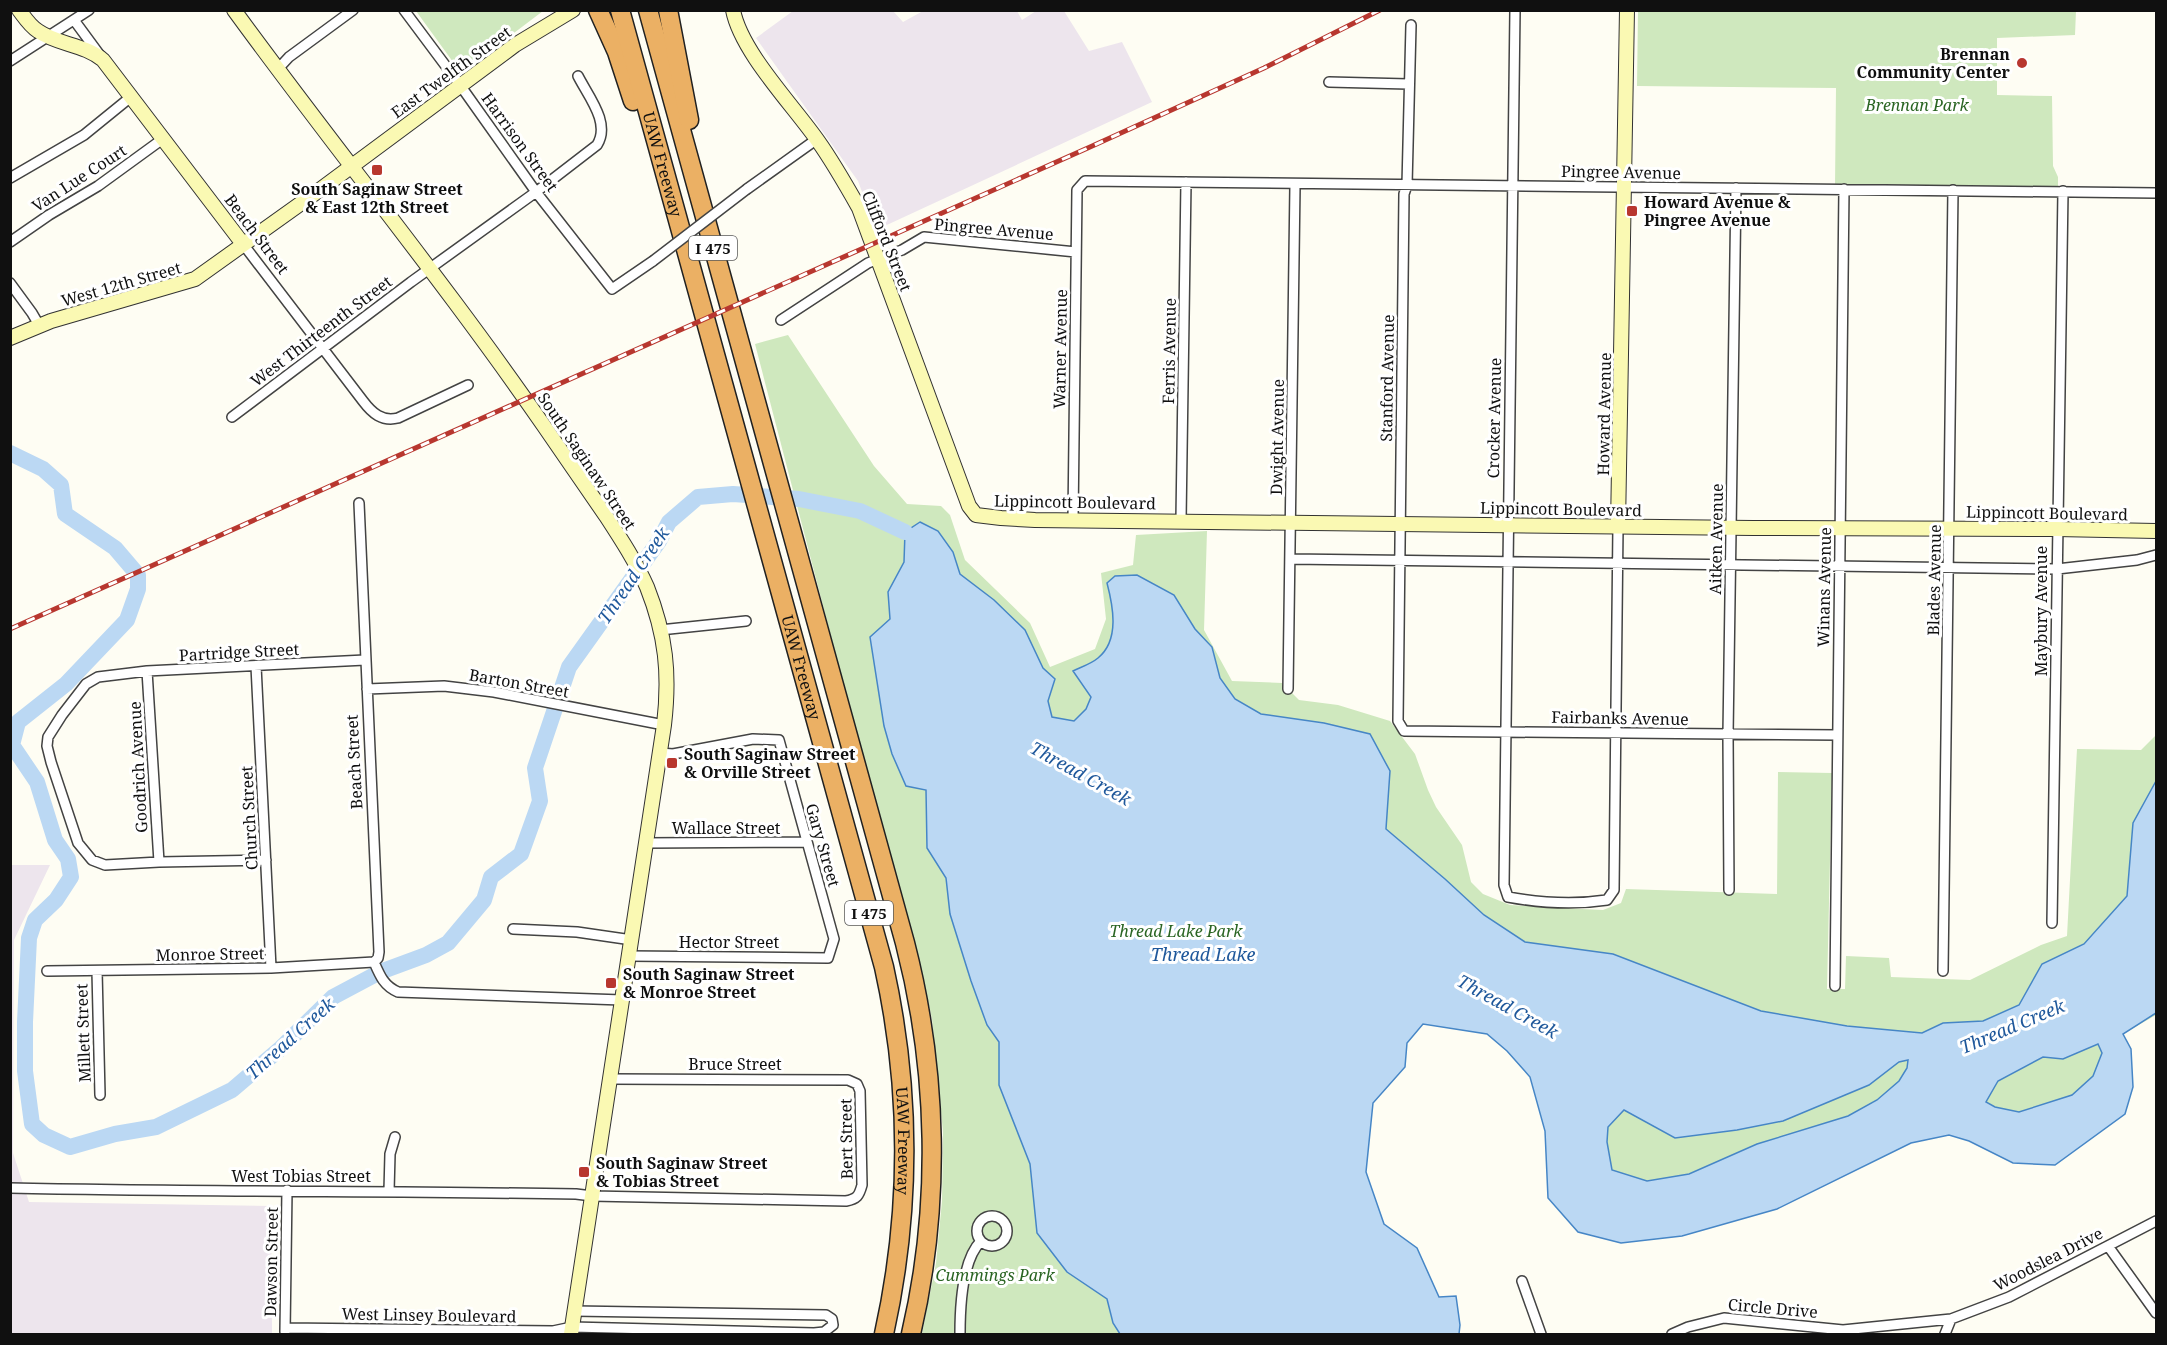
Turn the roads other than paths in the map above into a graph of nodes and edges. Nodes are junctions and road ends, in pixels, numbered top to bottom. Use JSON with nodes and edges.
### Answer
{"nodes":[{"id":1,"x":19,"y":10,"type":"edge"},
{"id":2,"x":88,"y":10,"type":"edge"},
{"id":3,"x":234,"y":10,"type":"edge"},
{"id":4,"x":353,"y":10,"type":"edge"},
{"id":5,"x":404,"y":10,"type":"edge"},
{"id":6,"x":573,"y":10,"type":"edge"},
{"id":7,"x":598,"y":10,"type":"edge"},
{"id":8,"x":620,"y":10,"type":"edge"},
{"id":9,"x":648,"y":10,"type":"edge"},
{"id":10,"x":668,"y":10,"type":"edge"},
{"id":11,"x":732,"y":10,"type":"edge"},
{"id":12,"x":1515,"y":10,"type":"edge"},
{"id":13,"x":1627,"y":10,"type":"edge"},
{"id":14,"x":74,"y":20,"type":"junction"},
{"id":15,"x":1410,"y":25,"type":"dead end"},
{"id":16,"x":48,"y":36,"type":"junction"},
{"id":17,"x":10,"y":61,"type":"edge"},
{"id":18,"x":106,"y":63,"type":"junction"},
{"id":19,"x":277,"y":70,"type":"junction"},
{"id":20,"x":578,"y":76,"type":"dead end"},
{"id":21,"x":1329,"y":82,"type":"dead end"},
{"id":22,"x":1408,"y":84,"type":"junction"},
{"id":23,"x":460,"y":85,"type":"junction"},
{"id":24,"x":132,"y":96,"type":"junction"},
{"id":25,"x":164,"y":138,"type":"junction"},
{"id":26,"x":817,"y":139,"type":"junction"},
{"id":27,"x":351,"y":166,"type":"junction"},
{"id":28,"x":10,"y":178,"type":"edge"},
{"id":29,"x":1085,"y":181,"type":"joint"},
{"id":30,"x":1186,"y":182,"type":"junction"},
{"id":31,"x":1295,"y":185,"type":"junction"},
{"id":32,"x":1407,"y":185,"type":"junction"},
{"id":33,"x":1512,"y":186,"type":"junction"},
{"id":34,"x":1623,"y":187,"type":"junction"},
{"id":35,"x":1737,"y":188,"type":"junction"},
{"id":36,"x":1844,"y":189,"type":"junction"},
{"id":37,"x":1953,"y":190,"type":"junction"},
{"id":38,"x":2063,"y":191,"type":"junction"},
{"id":39,"x":536,"y":192,"type":"junction"},
{"id":40,"x":2157,"y":193,"type":"edge"},
{"id":41,"x":10,"y":242,"type":"edge"},
{"id":42,"x":243,"y":244,"type":"junction"},
{"id":43,"x":1076,"y":252,"type":"junction"},
{"id":44,"x":688,"y":253,"type":"junction"},
{"id":45,"x":715,"y":257,"type":"junction"},
{"id":46,"x":877,"y":259,"type":"junction"},
{"id":47,"x":429,"y":270,"type":"junction"},
{"id":48,"x":10,"y":283,"type":"edge"},
{"id":49,"x":781,"y":320,"type":"dead end"},
{"id":50,"x":39,"y":325,"type":"junction"},
{"id":51,"x":10,"y":338,"type":"edge"},
{"id":52,"x":323,"y":349,"type":"junction"},
{"id":53,"x":468,"y":386,"type":"dead end"},
{"id":54,"x":232,"y":417,"type":"dead end"},
{"id":55,"x":358,"y":503,"type":"dead end"},
{"id":56,"x":969,"y":506,"type":"joint"},
{"id":57,"x":1073,"y":520,"type":"junction"},
{"id":58,"x":1181,"y":520,"type":"junction"},
{"id":59,"x":1291,"y":522,"type":"junction"},
{"id":60,"x":1400,"y":523,"type":"junction"},
{"id":61,"x":1508,"y":525,"type":"junction"},
{"id":62,"x":1618,"y":526,"type":"junction"},
{"id":63,"x":1731,"y":528,"type":"junction"},
{"id":64,"x":1840,"y":528,"type":"junction"},
{"id":65,"x":2056,"y":528,"type":"junction"},
{"id":66,"x":1949,"y":529,"type":"junction"},
{"id":67,"x":2157,"y":531,"type":"edge"},
{"id":68,"x":2157,"y":555,"type":"edge"},
{"id":69,"x":1290,"y":559,"type":"junction"},
{"id":70,"x":1399,"y":561,"type":"junction"},
{"id":71,"x":1507,"y":562,"type":"junction"},
{"id":72,"x":1619,"y":563,"type":"junction"},
{"id":73,"x":1731,"y":565,"type":"junction"},
{"id":74,"x":1840,"y":565,"type":"junction"},
{"id":75,"x":1949,"y":568,"type":"junction"},
{"id":76,"x":2057,"y":569,"type":"junction"},
{"id":77,"x":746,"y":621,"type":"dead end"},
{"id":78,"x":660,"y":630,"type":"junction"},
{"id":79,"x":365,"y":660,"type":"junction"},
{"id":80,"x":256,"y":666,"type":"junction"},
{"id":81,"x":147,"y":671,"type":"junction"},
{"id":82,"x":367,"y":689,"type":"junction"},
{"id":83,"x":1288,"y":689,"type":"dead end"},
{"id":84,"x":664,"y":725,"type":"junction"},
{"id":85,"x":1404,"y":731,"type":"joint"},
{"id":86,"x":1505,"y":732,"type":"junction"},
{"id":87,"x":1616,"y":732,"type":"junction"},
{"id":88,"x":1728,"y":735,"type":"junction"},
{"id":89,"x":1837,"y":735,"type":"junction"},
{"id":90,"x":660,"y":753,"type":"junction"},
{"id":91,"x":807,"y":842,"type":"junction"},
{"id":92,"x":646,"y":843,"type":"junction"},
{"id":93,"x":266,"y":860,"type":"junction"},
{"id":94,"x":159,"y":862,"type":"junction"},
{"id":95,"x":1729,"y":890,"type":"dead end"},
{"id":96,"x":1508,"y":897,"type":"joint"},
{"id":97,"x":2052,"y":922,"type":"dead end"},
{"id":98,"x":513,"y":929,"type":"dead end"},
{"id":99,"x":632,"y":940,"type":"junction"},
{"id":100,"x":629,"y":956,"type":"junction"},
{"id":101,"x":828,"y":958,"type":"joint"},
{"id":102,"x":374,"y":962,"type":"junction"},
{"id":103,"x":271,"y":968,"type":"junction"},
{"id":104,"x":47,"y":971,"type":"dead end"},
{"id":105,"x":97,"y":971,"type":"junction"},
{"id":106,"x":1943,"y":971,"type":"dead end"},
{"id":107,"x":1835,"y":986,"type":"dead end"},
{"id":108,"x":622,"y":1000,"type":"junction"},
{"id":109,"x":611,"y":1079,"type":"junction"},
{"id":110,"x":857,"y":1084,"type":"joint"},
{"id":111,"x":100,"y":1095,"type":"dead end"},
{"id":112,"x":394,"y":1137,"type":"dead end"},
{"id":113,"x":10,"y":1188,"type":"edge"},
{"id":114,"x":287,"y":1191,"type":"junction"},
{"id":115,"x":389,"y":1191,"type":"junction"},
{"id":116,"x":860,"y":1194,"type":"joint"},
{"id":117,"x":592,"y":1196,"type":"junction"},
{"id":118,"x":2157,"y":1221,"type":"edge"},
{"id":119,"x":981,"y":1241,"type":"dead end"},
{"id":120,"x":2108,"y":1246,"type":"junction"},
{"id":121,"x":1522,"y":1281,"type":"dead end"},
{"id":122,"x":574,"y":1311,"type":"junction"},
{"id":123,"x":2157,"y":1313,"type":"edge"},
{"id":124,"x":719,"y":1315,"type":"junction"},
{"id":125,"x":1951,"y":1319,"type":"junction"},
{"id":126,"x":1842,"y":1330,"type":"junction"},
{"id":127,"x":285,"y":1331,"type":"edge"},
{"id":128,"x":571,"y":1331,"type":"edge"},
{"id":129,"x":719,"y":1331,"type":"junction"},
{"id":130,"x":1690,"y":1331,"type":"edge"},
{"id":131,"x":884,"y":1335,"type":"edge"},
{"id":132,"x":911,"y":1335,"type":"edge"},
{"id":133,"x":960,"y":1335,"type":"edge"},
{"id":134,"x":1540,"y":1335,"type":"edge"},
{"id":135,"x":1672,"y":1335,"type":"edge"},
{"id":136,"x":1854,"y":1335,"type":"edge"},
{"id":137,"x":1945,"y":1335,"type":"edge"}],
"edges":[{"from":1,"to":16,"type":"street","name":"Beach Street"},
{"from":2,"to":14,"type":"street"},
{"from":3,"to":19,"type":"street","name":"South Saginaw Street"},
{"from":4,"to":19,"type":"street"},
{"from":5,"to":23,"type":"street","name":"Harrison Street"},
{"from":6,"to":23,"type":"street","name":"East Twelfth Street"},
{"from":7,"to":44,"type":"highway"},
{"from":8,"to":44,"type":"highway","name":"UAW Freeway","number":"I 475"},
{"from":9,"to":45,"type":"highway","name":"UAW Freeway","number":"I 475"},
{"from":10,"to":45,"type":"highway"},
{"from":11,"to":26,"type":"street","name":"Clifford Street"},
{"from":12,"to":33,"type":"street","name":"Crocker Avenue"},
{"from":13,"to":34,"type":"street","name":"Howard Avenue"},
{"from":14,"to":16,"type":"street"},
{"from":14,"to":18,"type":"street","name":"Beach Street"},
{"from":15,"to":22,"type":"street","name":"Stanford Avenue"},
{"from":16,"to":17,"type":"street"},
{"from":16,"to":18,"type":"street","name":"Beach Street"},
{"from":18,"to":24,"type":"street","name":"Beach Street"},
{"from":19,"to":27,"type":"street","name":"South Saginaw Street"},
{"from":20,"to":39,"type":"street","name":"West Thirteenth Street"},
{"from":21,"to":22,"type":"street"},
{"from":22,"to":32,"type":"street","name":"Stanford Avenue"},
{"from":23,"to":27,"type":"street","name":"East Twelfth Street"},
{"from":23,"to":39,"type":"street","name":"Harrison Street"},
{"from":24,"to":25,"type":"street","name":"Beach Street"},
{"from":24,"to":28,"type":"street"},
{"from":25,"to":41,"type":"street","name":"Van Lue Court"},
{"from":25,"to":42,"type":"street","name":"Beach Street"},
{"from":26,"to":39,"type":"street","name":"Harrison Street","bridge":true},
{"from":26,"to":46,"type":"street","name":"Clifford Street"},
{"from":27,"to":42,"type":"street","name":"West 12th Street"},
{"from":27,"to":47,"type":"street","name":"South Saginaw Street"},
{"from":29,"to":30,"type":"street","name":"Pingree Avenue"},
{"from":29,"to":43,"type":"street","name":"Warner Avenue"},
{"from":30,"to":31,"type":"street","name":"Pingree Avenue"},
{"from":30,"to":58,"type":"street","name":"Ferris Avenue"},
{"from":31,"to":32,"type":"street","name":"Pingree Avenue"},
{"from":31,"to":59,"type":"street","name":"Dwight Avenue"},
{"from":32,"to":33,"type":"street","name":"Pingree Avenue"},
{"from":32,"to":60,"type":"street","name":"Stanford Avenue"},
{"from":33,"to":34,"type":"street","name":"Pingree Avenue"},
{"from":33,"to":61,"type":"street","name":"Crocker Avenue"},
{"from":34,"to":35,"type":"street","name":"Pingree Avenue"},
{"from":34,"to":62,"type":"street","name":"Howard Avenue"},
{"from":35,"to":36,"type":"street","name":"Pingree Avenue"},
{"from":35,"to":63,"type":"street","name":"Aitken Avenue"},
{"from":36,"to":37,"type":"street","name":"Pingree Avenue"},
{"from":36,"to":64,"type":"street","name":"Winans Avenue"},
{"from":37,"to":38,"type":"street","name":"Pingree Avenue"},
{"from":37,"to":66,"type":"street","name":"Blades Avenue"},
{"from":38,"to":40,"type":"street","name":"Pingree Avenue"},
{"from":38,"to":65,"type":"street","name":"Maybury Avenue"},
{"from":39,"to":47,"type":"street","name":"West Thirteenth Street"},
{"from":42,"to":50,"type":"street","name":"West 12th Street"},
{"from":42,"to":52,"type":"street","name":"Beach Street"},
{"from":43,"to":46,"type":"street","name":"Pingree Avenue"},
{"from":43,"to":57,"type":"street","name":"Warner Avenue"},
{"from":44,"to":131,"type":"highway","name":"UAW Freeway","number":"I 475"},
{"from":45,"to":132,"type":"highway","name":"UAW Freeway","number":"I 475"},
{"from":46,"to":49,"type":"street","name":"Pingree Avenue"},
{"from":46,"to":56,"type":"street","name":"Clifford Street"},
{"from":47,"to":52,"type":"street","name":"West Thirteenth Street"},
{"from":47,"to":78,"type":"street","name":"South Saginaw Street"},
{"from":48,"to":50,"type":"street"},
{"from":50,"to":51,"type":"street","name":"West 12th Street"},
{"from":52,"to":53,"type":"street","name":"Beach Street"},
{"from":52,"to":54,"type":"street","name":"West Thirteenth Street"},
{"from":55,"to":79,"type":"street","name":"Beach Street"},
{"from":56,"to":57,"type":"street","name":"Lippincott Boulevard"},
{"from":57,"to":58,"type":"street","name":"Lippincott Boulevard"},
{"from":58,"to":59,"type":"street","name":"Lippincott Boulevard"},
{"from":59,"to":60,"type":"street","name":"Lippincott Boulevard"},
{"from":59,"to":69,"type":"street","name":"Dwight Avenue"},
{"from":60,"to":61,"type":"street","name":"Lippincott Boulevard"},
{"from":60,"to":70,"type":"street","name":"Stanford Avenue"},
{"from":61,"to":62,"type":"street","name":"Lippincott Boulevard"},
{"from":61,"to":71,"type":"street","name":"Crocker Avenue"},
{"from":62,"to":63,"type":"street","name":"Lippincott Boulevard"},
{"from":62,"to":72,"type":"street","name":"Howard Avenue"},
{"from":63,"to":64,"type":"street","name":"Lippincott Boulevard"},
{"from":63,"to":73,"type":"street","name":"Aitken Avenue"},
{"from":64,"to":66,"type":"street","name":"Lippincott Boulevard"},
{"from":64,"to":74,"type":"street","name":"Winans Avenue"},
{"from":65,"to":66,"type":"street","name":"Lippincott Boulevard"},
{"from":65,"to":67,"type":"street","name":"Lippincott Boulevard"},
{"from":65,"to":76,"type":"street","name":"Maybury Avenue"},
{"from":66,"to":75,"type":"street","name":"Blades Avenue"},
{"from":68,"to":76,"type":"street"},
{"from":69,"to":70,"type":"street"},
{"from":69,"to":83,"type":"street","name":"Dwight Avenue"},
{"from":70,"to":71,"type":"street"},
{"from":70,"to":85,"type":"street","name":"Stanford Avenue"},
{"from":71,"to":72,"type":"street"},
{"from":71,"to":86,"type":"street","name":"Crocker Avenue"},
{"from":72,"to":73,"type":"street"},
{"from":72,"to":87,"type":"street","name":"Howard Avenue"},
{"from":73,"to":74,"type":"street"},
{"from":73,"to":88,"type":"street","name":"Aitken Avenue"},
{"from":74,"to":75,"type":"street"},
{"from":74,"to":89,"type":"street","name":"Winans Avenue"},
{"from":75,"to":76,"type":"street"},
{"from":75,"to":106,"type":"street","name":"Blades Avenue"},
{"from":76,"to":97,"type":"street","name":"Maybury Avenue"},
{"from":77,"to":78,"type":"street"},
{"from":78,"to":84,"type":"street","name":"South Saginaw Street"},
{"from":79,"to":80,"type":"street","name":"Partridge Street"},
{"from":79,"to":82,"type":"street","name":"Beach Street"},
{"from":80,"to":81,"type":"street","name":"Partridge Street"},
{"from":80,"to":93,"type":"street","name":"Church Street"},
{"from":81,"to":94,"type":"street","name":"Goodrich Avenue"},
{"from":81,"to":94,"type":"street","name":"Partridge Street"},
{"from":82,"to":84,"type":"street","name":"Barton Street"},
{"from":82,"to":102,"type":"street","name":"Beach Street"},
{"from":84,"to":90,"type":"street","name":"South Saginaw Street"},
{"from":85,"to":86,"type":"street","name":"Fairbanks Avenue"},
{"from":86,"to":87,"type":"street","name":"Fairbanks Avenue"},
{"from":86,"to":96,"type":"street","name":"Crocker Avenue"},
{"from":87,"to":88,"type":"street","name":"Fairbanks Avenue"},
{"from":87,"to":96,"type":"street","name":"Howard Avenue"},
{"from":88,"to":89,"type":"street","name":"Fairbanks Avenue"},
{"from":88,"to":95,"type":"street","name":"Aitken Avenue"},
{"from":89,"to":107,"type":"street","name":"Winans Avenue"},
{"from":90,"to":91,"type":"street","name":"Gary Street"},
{"from":90,"to":92,"type":"street","name":"South Saginaw Street"},
{"from":91,"to":92,"type":"street","name":"Wallace Street"},
{"from":91,"to":101,"type":"street","name":"Gary Street"},
{"from":92,"to":99,"type":"street","name":"South Saginaw Street"},
{"from":93,"to":94,"type":"street","name":"Partridge Street"},
{"from":93,"to":103,"type":"street","name":"Church Street"},
{"from":98,"to":99,"type":"street"},
{"from":99,"to":100,"type":"street","name":"South Saginaw Street"},
{"from":100,"to":101,"type":"street","name":"Hector Street"},
{"from":100,"to":108,"type":"street","name":"South Saginaw Street"},
{"from":102,"to":103,"type":"street","name":"Monroe Street"},
{"from":102,"to":108,"type":"street","name":"Beach Street"},
{"from":103,"to":105,"type":"street","name":"Monroe Street"},
{"from":104,"to":105,"type":"street","name":"Monroe Street"},
{"from":105,"to":111,"type":"street","name":"Millett Street"},
{"from":108,"to":109,"type":"street","name":"South Saginaw Street"},
{"from":109,"to":110,"type":"street","name":"Bruce Street"},
{"from":109,"to":117,"type":"street","name":"South Saginaw Street"},
{"from":110,"to":116,"type":"street","name":"Bert Street"},
{"from":112,"to":115,"type":"street"},
{"from":113,"to":114,"type":"street","name":"West Tobias Street"},
{"from":114,"to":115,"type":"street","name":"West Tobias Street"},
{"from":114,"to":127,"type":"street","name":"Dawson Street"},
{"from":115,"to":117,"type":"street","name":"West Tobias Street"},
{"from":116,"to":117,"type":"street","name":"West Tobias Street"},
{"from":117,"to":122,"type":"street","name":"South Saginaw Street"},
{"from":118,"to":120,"type":"street","name":"Woodslea Drive"},
{"from":119,"to":133,"type":"street"},
{"from":120,"to":123,"type":"street"},
{"from":120,"to":125,"type":"street","name":"Woodslea Drive"},
{"from":121,"to":134,"type":"street"},
{"from":122,"to":124,"type":"street"},
{"from":122,"to":128,"type":"street","name":"South Saginaw Street"},
{"from":124,"to":129,"type":"street"},
{"from":124,"to":129,"type":"street","name":"West Linsey Boulevard"},
{"from":125,"to":126,"type":"street","name":"Woodslea Drive"},
{"from":125,"to":137,"type":"street"},
{"from":126,"to":130,"type":"street","name":"Circle Drive"},
{"from":126,"to":136,"type":"street","name":"Circle Drive"},
{"from":127,"to":128,"type":"street","name":"West Linsey Boulevard"},
{"from":128,"to":129,"type":"street","name":"West Linsey Boulevard"},
{"from":130,"to":135,"type":"street","name":"Circle Drive"}]}
